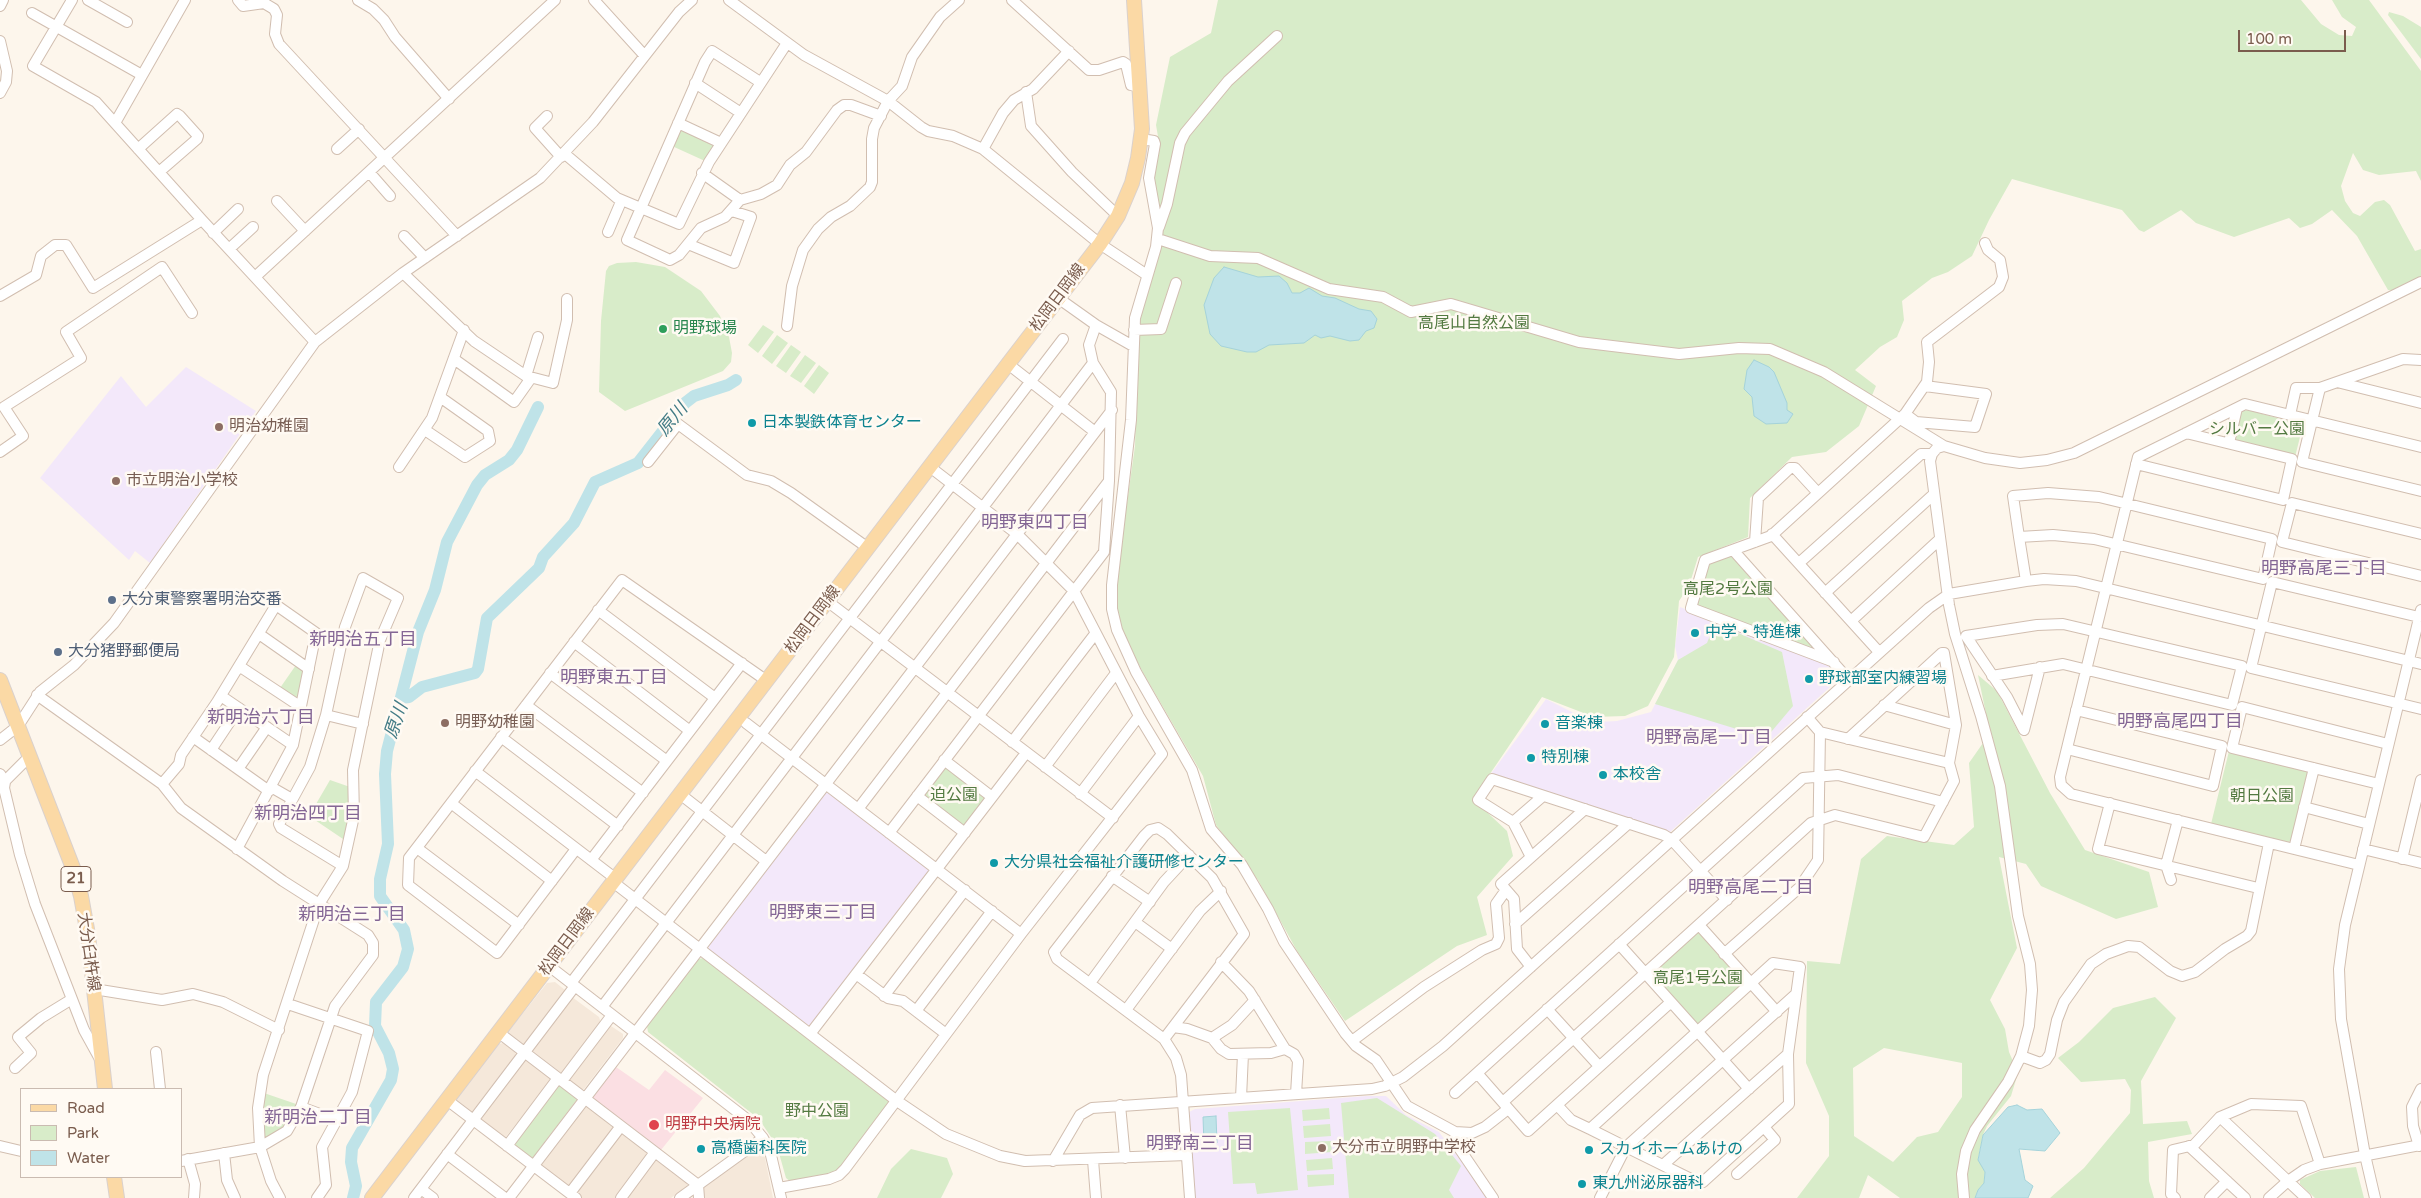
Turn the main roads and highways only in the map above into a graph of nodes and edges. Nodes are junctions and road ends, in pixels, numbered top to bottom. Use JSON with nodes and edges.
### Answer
{"nodes":[{"id":1,"x":1134,"y":0,"type":"edge"},
{"id":2,"x":0,"y":680,"type":"edge"},
{"id":3,"x":105,"y":1088,"type":"edge"},
{"id":4,"x":114,"y":1178,"type":"edge"},
{"id":5,"x":117,"y":1198,"type":"edge"},
{"id":6,"x":372,"y":1198,"type":"edge"}],
"edges":[{"from":1,"to":6,"type":"main road","name":"松岡日岡線"},
{"from":2,"to":3,"type":"main road","name":"大分臼杵線","number":"21"},
{"from":4,"to":5,"type":"main road"}]}
